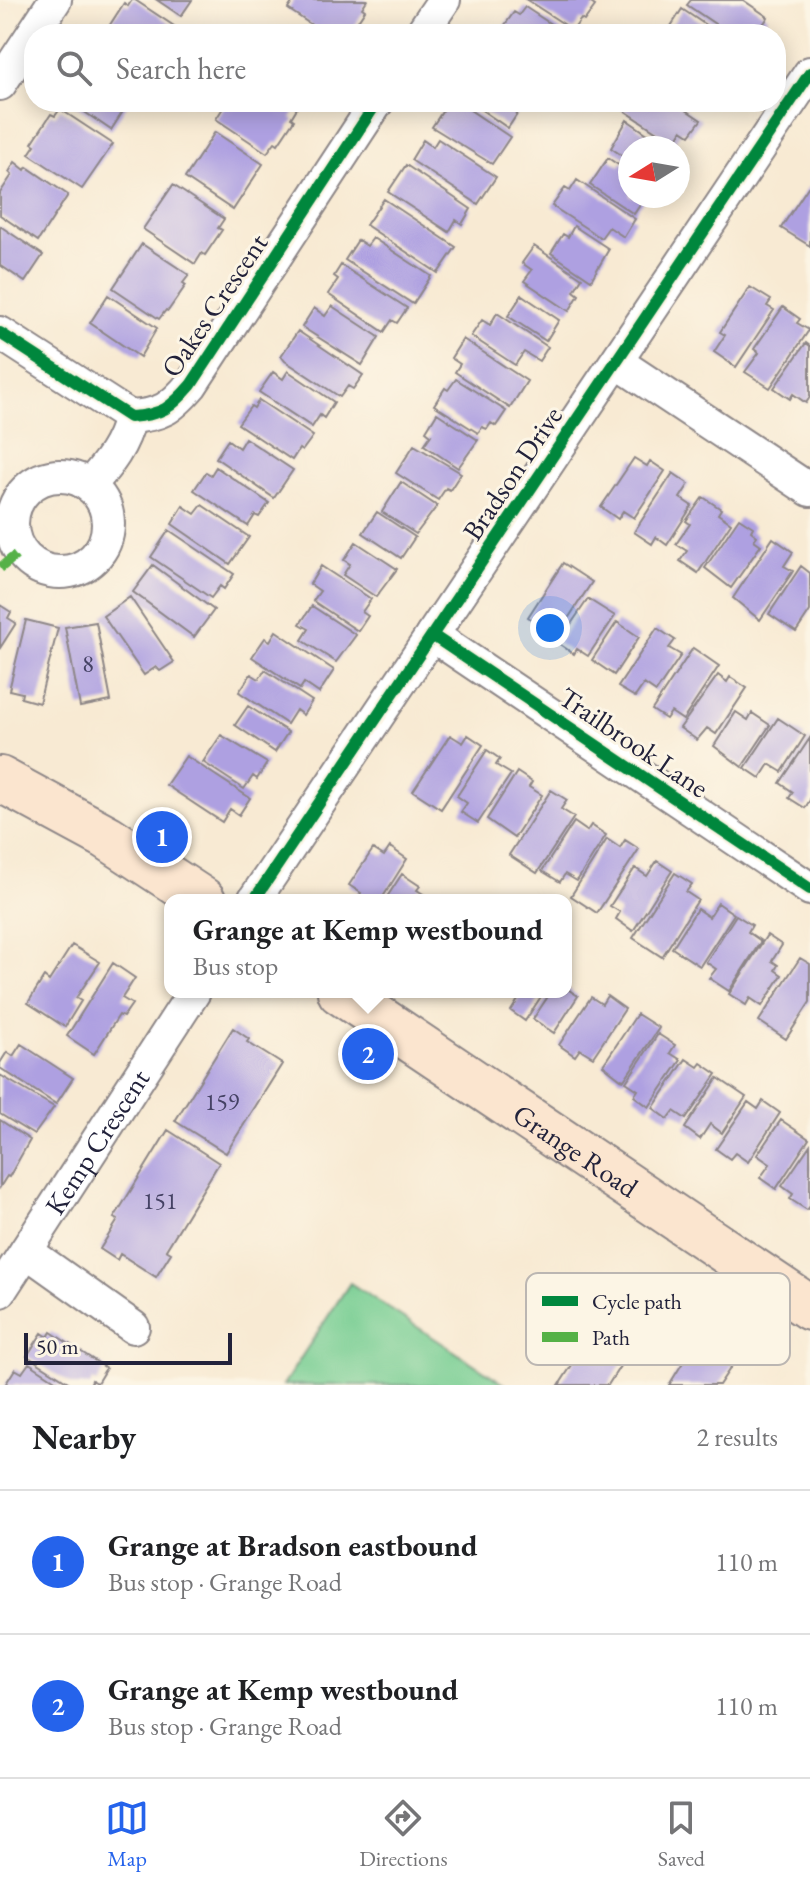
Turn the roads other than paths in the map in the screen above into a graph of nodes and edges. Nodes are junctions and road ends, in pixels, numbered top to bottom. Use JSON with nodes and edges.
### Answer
{"nodes":[{"id":1,"x":55,"y":0,"type":"edge"},
{"id":2,"x":444,"y":0,"type":"edge"},
{"id":3,"x":39,"y":24,"type":"edge"},
{"id":4,"x":428,"y":24,"type":"edge"},
{"id":5,"x":24,"y":47,"type":"edge"},
{"id":6,"x":807,"y":82,"type":"edge"},
{"id":7,"x":0,"y":84,"type":"edge"},
{"id":8,"x":370,"y":112,"type":"edge"},
{"id":9,"x":0,"y":333,"type":"edge"},
{"id":10,"x":617,"y":362,"type":"junction"},
{"id":11,"x":130,"y":417,"type":"junction"},
{"id":12,"x":90,"y":485,"type":"dead end"},
{"id":13,"x":810,"y":490,"type":"edge"},
{"id":14,"x":432,"y":635,"type":"junction"},
{"id":15,"x":0,"y":779,"type":"edge"},
{"id":16,"x":810,"y":889,"type":"edge"},
{"id":17,"x":194,"y":894,"type":"edge"},
{"id":18,"x":258,"y":894,"type":"edge"},
{"id":19,"x":190,"y":998,"type":"edge"},
{"id":20,"x":349,"y":998,"type":"edge"},
{"id":21,"x":26,"y":1251,"type":"junction"},
{"id":22,"x":758,"y":1273,"type":"edge"},
{"id":23,"x":0,"y":1291,"type":"edge"},
{"id":24,"x":790,"y":1295,"type":"edge"},
{"id":25,"x":810,"y":1308,"type":"edge"},
{"id":26,"x":133,"y":1327,"type":"dead end"}],
"edges":[{"from":1,"to":3,"type":"street"},
{"from":2,"to":4,"type":"street"},
{"from":5,"to":7,"type":"street"},
{"from":6,"to":10,"type":"street","name":"Bradson Drive"},
{"from":8,"to":11,"type":"street","name":"Oakes Crescent"},
{"from":9,"to":11,"type":"street"},
{"from":10,"to":13,"type":"street"},
{"from":10,"to":14,"type":"street","name":"Bradson Drive"},
{"from":11,"to":12,"type":"street"},
{"from":14,"to":16,"type":"street","name":"Trailbrook Lane"},
{"from":14,"to":18,"type":"street","name":"Bradson Drive"},
{"from":15,"to":17,"type":"main road"},
{"from":19,"to":21,"type":"street","name":"Kemp Crescent"},
{"from":20,"to":22,"type":"main road","name":"Grange Road"},
{"from":21,"to":23,"type":"street","name":"Kemp Crescent"},
{"from":21,"to":26,"type":"street"},
{"from":24,"to":25,"type":"main road","name":"Grange Road"}]}
